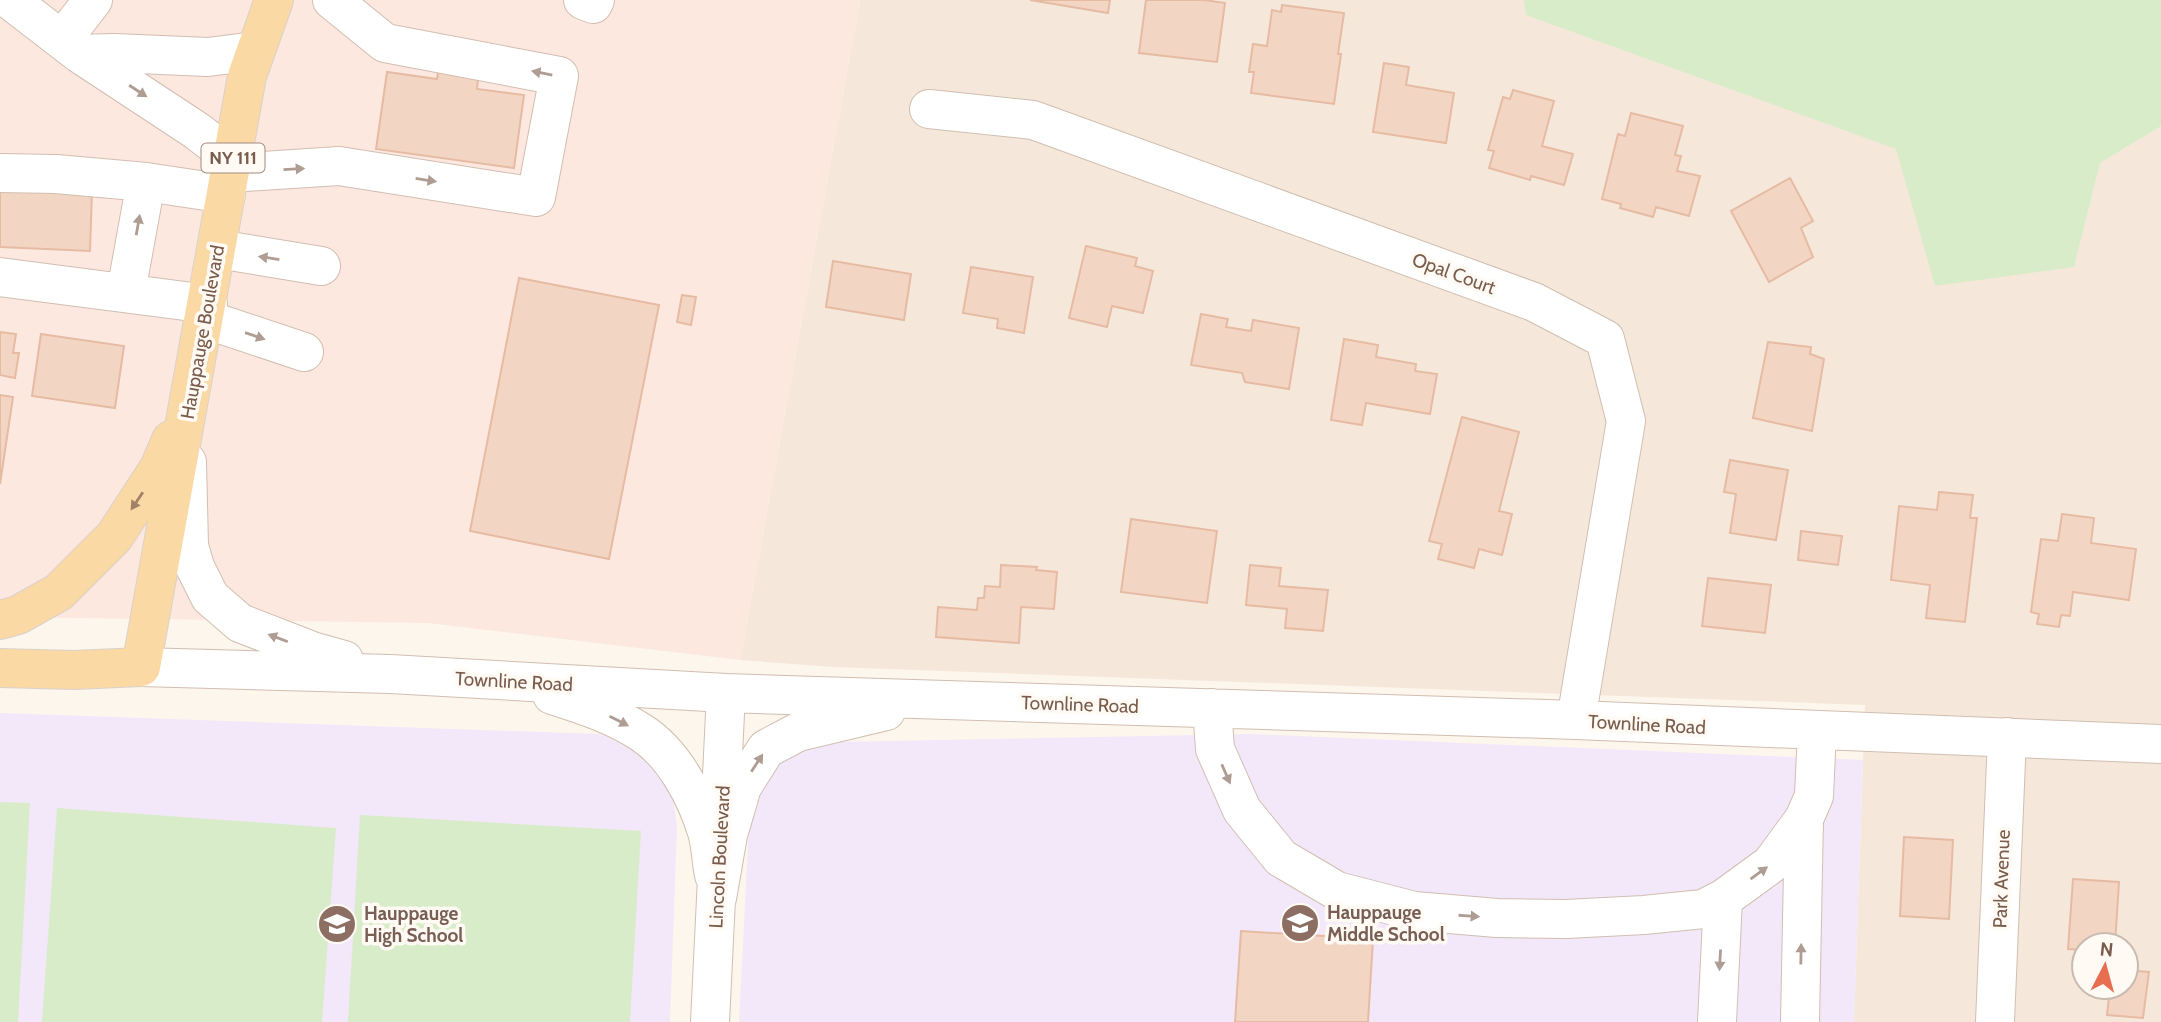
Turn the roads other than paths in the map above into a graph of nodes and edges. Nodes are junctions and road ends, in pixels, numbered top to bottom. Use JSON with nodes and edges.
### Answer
{"nodes":[{"id":1,"x":10,"y":0,"type":"edge"},
{"id":2,"x":93,"y":0,"type":"edge"},
{"id":3,"x":274,"y":0,"type":"edge"},
{"id":4,"x":332,"y":0,"type":"edge"},
{"id":5,"x":583,"y":0,"type":"edge"},
{"id":6,"x":595,"y":0,"type":"edge"},
{"id":7,"x":71,"y":47,"type":"junction"},
{"id":8,"x":255,"y":51,"type":"junction"},
{"id":9,"x":929,"y":109,"type":"dead end"},
{"id":10,"x":0,"y":173,"type":"edge"},
{"id":11,"x":230,"y":175,"type":"junction"},
{"id":12,"x":146,"y":182,"type":"junction"},
{"id":13,"x":218,"y":249,"type":"junction"},
{"id":14,"x":321,"y":266,"type":"dead end"},
{"id":15,"x":0,"y":277,"type":"edge"},
{"id":16,"x":126,"y":292,"type":"junction"},
{"id":17,"x":206,"y":312,"type":"junction"},
{"id":18,"x":304,"y":352,"type":"dead end"},
{"id":19,"x":190,"y":397,"type":"junction"},
{"id":20,"x":0,"y":620,"type":"edge"},
{"id":21,"x":141,"y":667,"type":"junction"},
{"id":22,"x":0,"y":668,"type":"edge"},
{"id":23,"x":390,"y":674,"type":"junction"},
{"id":24,"x":509,"y":680,"type":"junction"},
{"id":25,"x":726,"y":693,"type":"junction"},
{"id":26,"x":934,"y":699,"type":"junction"},
{"id":27,"x":1212,"y":708,"type":"junction"},
{"id":28,"x":1576,"y":720,"type":"junction"},
{"id":29,"x":1817,"y":732,"type":"junction"},
{"id":30,"x":2007,"y":737,"type":"junction"},
{"id":31,"x":2161,"y":744,"type":"edge"},
{"id":32,"x":1804,"y":819,"type":"junction"},
{"id":33,"x":717,"y":898,"type":"junction"},
{"id":34,"x":1723,"y":899,"type":"junction"},
{"id":35,"x":710,"y":1022,"type":"edge"},
{"id":36,"x":1717,"y":1022,"type":"edge"},
{"id":37,"x":1800,"y":1022,"type":"edge"},
{"id":38,"x":1995,"y":1022,"type":"edge"}],
"edges":[{"from":1,"to":7,"type":"street"},
{"from":2,"to":7,"type":"street"},
{"from":3,"to":8,"type":"main road","name":"Hauppauge Boulevard","number":"NY 111"},
{"from":11,"to":4,"type":"street","one_way":true},
{"from":5,"to":6,"type":"street"},
{"from":7,"to":8,"type":"street"},
{"from":7,"to":11,"type":"street","one_way":true},
{"from":8,"to":11,"type":"main road","name":"Hauppauge Boulevard","number":"NY 111"},
{"from":9,"to":28,"type":"street","name":"Opal Court"},
{"from":10,"to":12,"type":"street"},
{"from":11,"to":12,"type":"street"},
{"from":11,"to":13,"type":"main road","name":"Hauppauge Boulevard","number":"NY 111"},
{"from":16,"to":12,"type":"street","one_way":true},
{"from":14,"to":13,"type":"street","one_way":true},
{"from":13,"to":17,"type":"main road","name":"Hauppauge Boulevard","number":"NY 111"},
{"from":15,"to":16,"type":"street"},
{"from":16,"to":17,"type":"street"},
{"from":17,"to":18,"type":"street","one_way":true},
{"from":17,"to":19,"type":"main road","name":"Hauppauge Boulevard","number":"NY 111"},
{"from":19,"to":20,"type":"main road","number":"NY 111","one_way":true},
{"from":19,"to":21,"type":"main road","name":"Hauppauge Boulevard","number":"NY 111"},
{"from":23,"to":19,"type":"street","one_way":true},
{"from":21,"to":22,"type":"main road","name":"Townline Road"},
{"from":21,"to":23,"type":"street","name":"Townline Road"},
{"from":23,"to":24,"type":"street","name":"Townline Road"},
{"from":24,"to":25,"type":"street","name":"Townline Road"},
{"from":24,"to":33,"type":"street","one_way":true},
{"from":25,"to":26,"type":"street","name":"Townline Road"},
{"from":25,"to":33,"type":"street","name":"Lincoln Boulevard"},
{"from":26,"to":27,"type":"street","name":"Townline Road"},
{"from":33,"to":26,"type":"street","one_way":true},
{"from":27,"to":28,"type":"street","name":"Townline Road"},
{"from":27,"to":34,"type":"street","one_way":true},
{"from":28,"to":29,"type":"street","name":"Townline Road"},
{"from":29,"to":30,"type":"street","name":"Townline Road"},
{"from":29,"to":32,"type":"street"},
{"from":30,"to":31,"type":"street","name":"Townline Road"},
{"from":30,"to":38,"type":"street","name":"Park Avenue"},
{"from":34,"to":32,"type":"street","one_way":true},
{"from":37,"to":32,"type":"street","one_way":true},
{"from":33,"to":35,"type":"street","name":"Lincoln Boulevard"},
{"from":34,"to":36,"type":"street","one_way":true}]}
